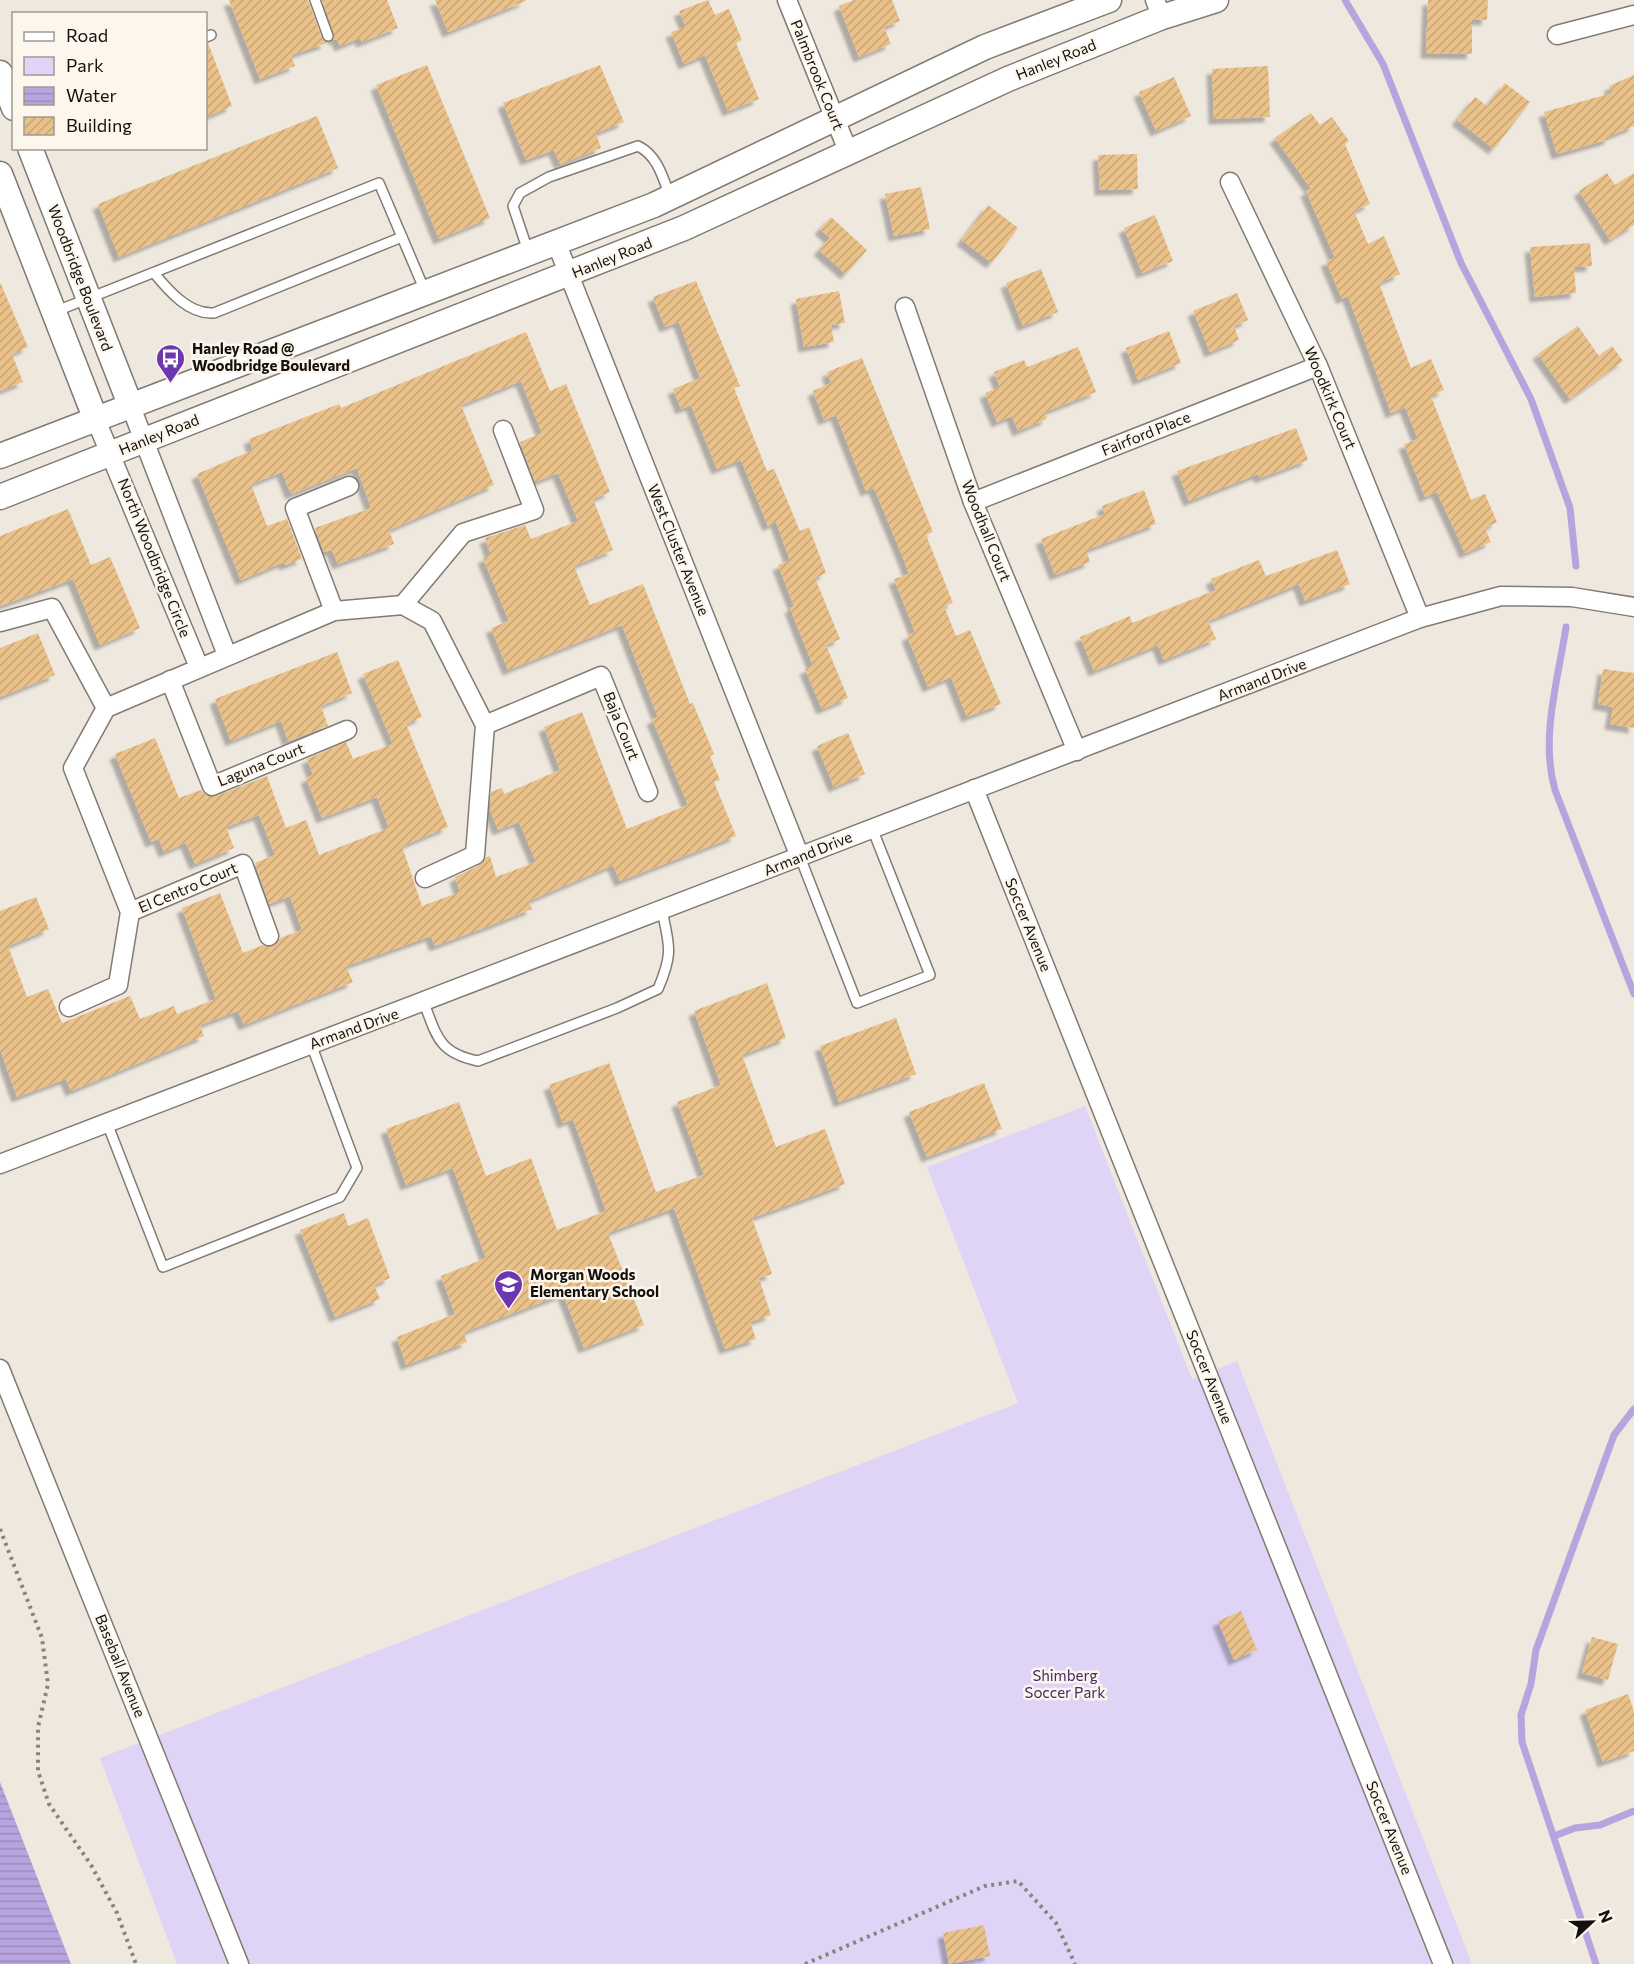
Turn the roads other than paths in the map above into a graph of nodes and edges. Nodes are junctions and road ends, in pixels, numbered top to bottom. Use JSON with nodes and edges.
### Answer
{"nodes":[{"id":1,"x":315,"y":0,"type":"edge"},
{"id":2,"x":787,"y":0,"type":"edge"},
{"id":3,"x":1109,"y":0,"type":"edge"},
{"id":4,"x":1216,"y":0,"type":"edge"},
{"id":5,"x":1158,"y":9,"type":"edge"},
{"id":6,"x":1634,"y":15,"type":"edge"},
{"id":7,"x":1557,"y":34,"type":"dead end"},
{"id":8,"x":328,"y":36,"type":"dead end"},
{"id":9,"x":0,"y":74,"type":"edge"},
{"id":10,"x":12,"y":103,"type":"edge"},
{"id":11,"x":834,"y":119,"type":"junction"},
{"id":12,"x":31,"y":150,"type":"edge"},
{"id":13,"x":848,"y":151,"type":"junction"},
{"id":14,"x":0,"y":174,"type":"edge"},
{"id":15,"x":1230,"y":182,"type":"dead end"},
{"id":16,"x":670,"y":197,"type":"junction"},
{"id":17,"x":402,"y":237,"type":"junction"},
{"id":18,"x":556,"y":242,"type":"junction"},
{"id":19,"x":528,"y":251,"type":"junction"},
{"id":20,"x":154,"y":273,"type":"junction"},
{"id":21,"x":569,"y":275,"type":"junction"},
{"id":22,"x":425,"y":291,"type":"junction"},
{"id":23,"x":89,"y":300,"type":"junction"},
{"id":24,"x":905,"y":307,"type":"dead end"},
{"id":25,"x":54,"y":312,"type":"junction"},
{"id":26,"x":1318,"y":366,"type":"junction"},
{"id":27,"x":131,"y":407,"type":"junction"},
{"id":28,"x":96,"y":420,"type":"junction"},
{"id":29,"x":503,"y":430,"type":"dead end"},
{"id":30,"x":145,"y":440,"type":"junction"},
{"id":31,"x":111,"y":454,"type":"junction"},
{"id":32,"x":0,"y":456,"type":"edge"},
{"id":33,"x":349,"y":486,"type":"dead end"},
{"id":34,"x":0,"y":497,"type":"edge"},
{"id":35,"x":974,"y":502,"type":"junction"},
{"id":36,"x":403,"y":605,"type":"junction"},
{"id":37,"x":1634,"y":607,"type":"edge"},
{"id":38,"x":333,"y":611,"type":"junction"},
{"id":39,"x":1420,"y":618,"type":"junction"},
{"id":40,"x":0,"y":622,"type":"edge"},
{"id":41,"x":227,"y":655,"type":"junction"},
{"id":42,"x":196,"y":668,"type":"junction"},
{"id":43,"x":170,"y":680,"type":"junction"},
{"id":44,"x":106,"y":708,"type":"junction"},
{"id":45,"x":485,"y":725,"type":"junction"},
{"id":46,"x":347,"y":730,"type":"dead end"},
{"id":47,"x":1077,"y":751,"type":"junction"},
{"id":48,"x":974,"y":789,"type":"junction"},
{"id":49,"x":648,"y":792,"type":"dead end"},
{"id":50,"x":872,"y":828,"type":"junction"},
{"id":51,"x":800,"y":857,"type":"junction"},
{"id":52,"x":425,"y":878,"type":"dead end"},
{"id":53,"x":662,"y":911,"type":"junction"},
{"id":54,"x":130,"y":912,"type":"junction"},
{"id":55,"x":269,"y":936,"type":"dead end"},
{"id":56,"x":424,"y":1003,"type":"junction"},
{"id":57,"x":69,"y":1006,"type":"dead end"},
{"id":58,"x":311,"y":1044,"type":"junction"},
{"id":59,"x":107,"y":1123,"type":"junction"},
{"id":60,"x":2,"y":1159,"type":"edge"},
{"id":61,"x":0,"y":1369,"type":"edge"},
{"id":62,"x":239,"y":1964,"type":"edge"},
{"id":63,"x":1443,"y":1964,"type":"edge"}],
"edges":[{"from":1,"to":8,"type":"lane"},
{"from":2,"to":11,"type":"street","name":"Palmbrook Court"},
{"from":3,"to":11,"type":"main road"},
{"from":4,"to":5,"type":"main road","name":"Hanley Road"},
{"from":5,"to":13,"type":"main road","name":"Hanley Road"},
{"from":6,"to":7,"type":"street"},
{"from":9,"to":10,"type":"main road"},
{"from":11,"to":13,"type":"street","name":"Palmbrook Court"},
{"from":11,"to":16,"type":"main road"},
{"from":12,"to":23,"type":"main road","name":"Woodbridge Boulevard"},
{"from":13,"to":21,"type":"main road","name":"Hanley Road"},
{"from":14,"to":25,"type":"main road"},
{"from":15,"to":26,"type":"street","name":"Woodkirk Court"},
{"from":16,"to":18,"type":"main road"},
{"from":16,"to":19,"type":"lane"},
{"from":17,"to":20,"type":"lane"},
{"from":17,"to":20,"type":"lane"},
{"from":17,"to":22,"type":"lane"},
{"from":18,"to":19,"type":"main road"},
{"from":18,"to":21,"type":"street","name":"West Cluster Avenue"},
{"from":19,"to":22,"type":"main road"},
{"from":20,"to":23,"type":"lane"},
{"from":21,"to":30,"type":"main road","name":"Hanley Road"},
{"from":21,"to":51,"type":"street","name":"West Cluster Avenue"},
{"from":22,"to":27,"type":"main road"},
{"from":23,"to":25,"type":"lane"},
{"from":23,"to":27,"type":"main road","name":"Woodbridge Boulevard"},
{"from":24,"to":35,"type":"street","name":"Woodhall Court"},
{"from":25,"to":28,"type":"main road"},
{"from":26,"to":35,"type":"street","name":"Fairford Place"},
{"from":26,"to":39,"type":"street","name":"Woodkirk Court"},
{"from":27,"to":28,"type":"main road"},
{"from":27,"to":30,"type":"street"},
{"from":28,"to":31,"type":"street","name":"North Woodbridge Circle"},
{"from":28,"to":32,"type":"main road"},
{"from":29,"to":36,"type":"street"},
{"from":30,"to":31,"type":"main road","name":"Hanley Road"},
{"from":30,"to":41,"type":"street"},
{"from":31,"to":34,"type":"main road","name":"Hanley Road"},
{"from":31,"to":42,"type":"street","name":"North Woodbridge Circle"},
{"from":33,"to":38,"type":"street"},
{"from":35,"to":47,"type":"street","name":"Woodhall Court"},
{"from":36,"to":38,"type":"street"},
{"from":36,"to":45,"type":"street"},
{"from":37,"to":39,"type":"street","name":"Armand Drive"},
{"from":38,"to":41,"type":"street"},
{"from":39,"to":47,"type":"street","name":"Armand Drive"},
{"from":40,"to":44,"type":"street"},
{"from":41,"to":42,"type":"street"},
{"from":42,"to":43,"type":"street"},
{"from":43,"to":44,"type":"street"},
{"from":43,"to":46,"type":"street","name":"Laguna Court"},
{"from":44,"to":54,"type":"street"},
{"from":45,"to":49,"type":"street","name":"Baja Court"},
{"from":45,"to":52,"type":"street"},
{"from":47,"to":48,"type":"street","name":"Armand Drive"},
{"from":48,"to":50,"type":"street","name":"Armand Drive"},
{"from":48,"to":63,"type":"street","name":"Soccer Avenue"},
{"from":50,"to":51,"type":"street","name":"Armand Drive"},
{"from":50,"to":51,"type":"lane"},
{"from":51,"to":53,"type":"street","name":"Armand Drive"},
{"from":53,"to":56,"type":"street","name":"Armand Drive"},
{"from":53,"to":56,"type":"lane"},
{"from":54,"to":55,"type":"street","name":"El Centro Court"},
{"from":54,"to":57,"type":"street"},
{"from":56,"to":58,"type":"street","name":"Armand Drive"},
{"from":58,"to":59,"type":"street","name":"Armand Drive"},
{"from":58,"to":59,"type":"lane"},
{"from":59,"to":60,"type":"street","name":"Armand Drive"},
{"from":61,"to":62,"type":"street","name":"Baseball Avenue"}]}
